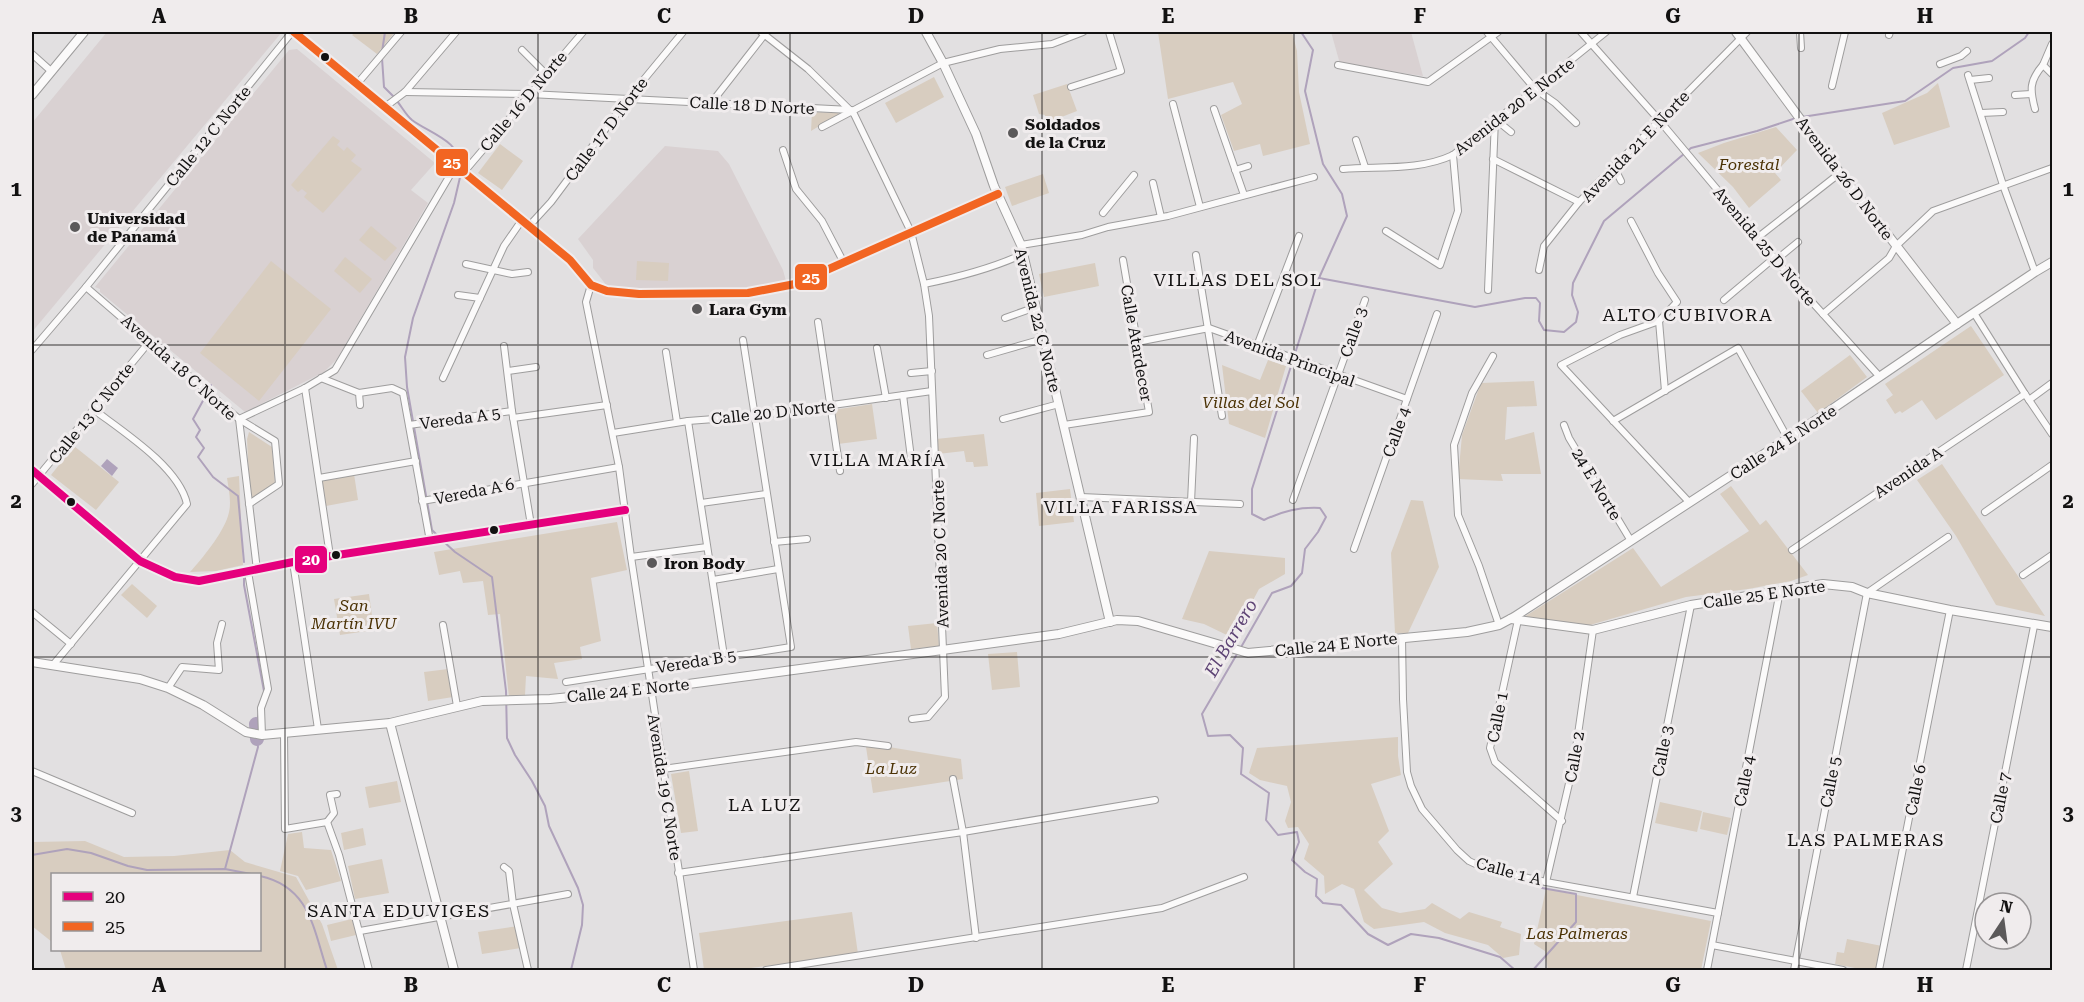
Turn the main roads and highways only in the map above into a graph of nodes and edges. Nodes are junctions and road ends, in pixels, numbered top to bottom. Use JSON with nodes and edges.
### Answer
{"nodes":[{"id":1,"x":84,"y":32,"type":"edge"},
{"id":2,"x":32,"y":95,"type":"edge"},
{"id":3,"x":2052,"y":262,"type":"edge"},
{"id":4,"x":32,"y":662,"type":"edge"}],
"edges":[{"from":1,"to":2,"type":"main road"},
{"from":3,"to":4,"type":"main road","name":"Calle 24 E Norte"}]}
